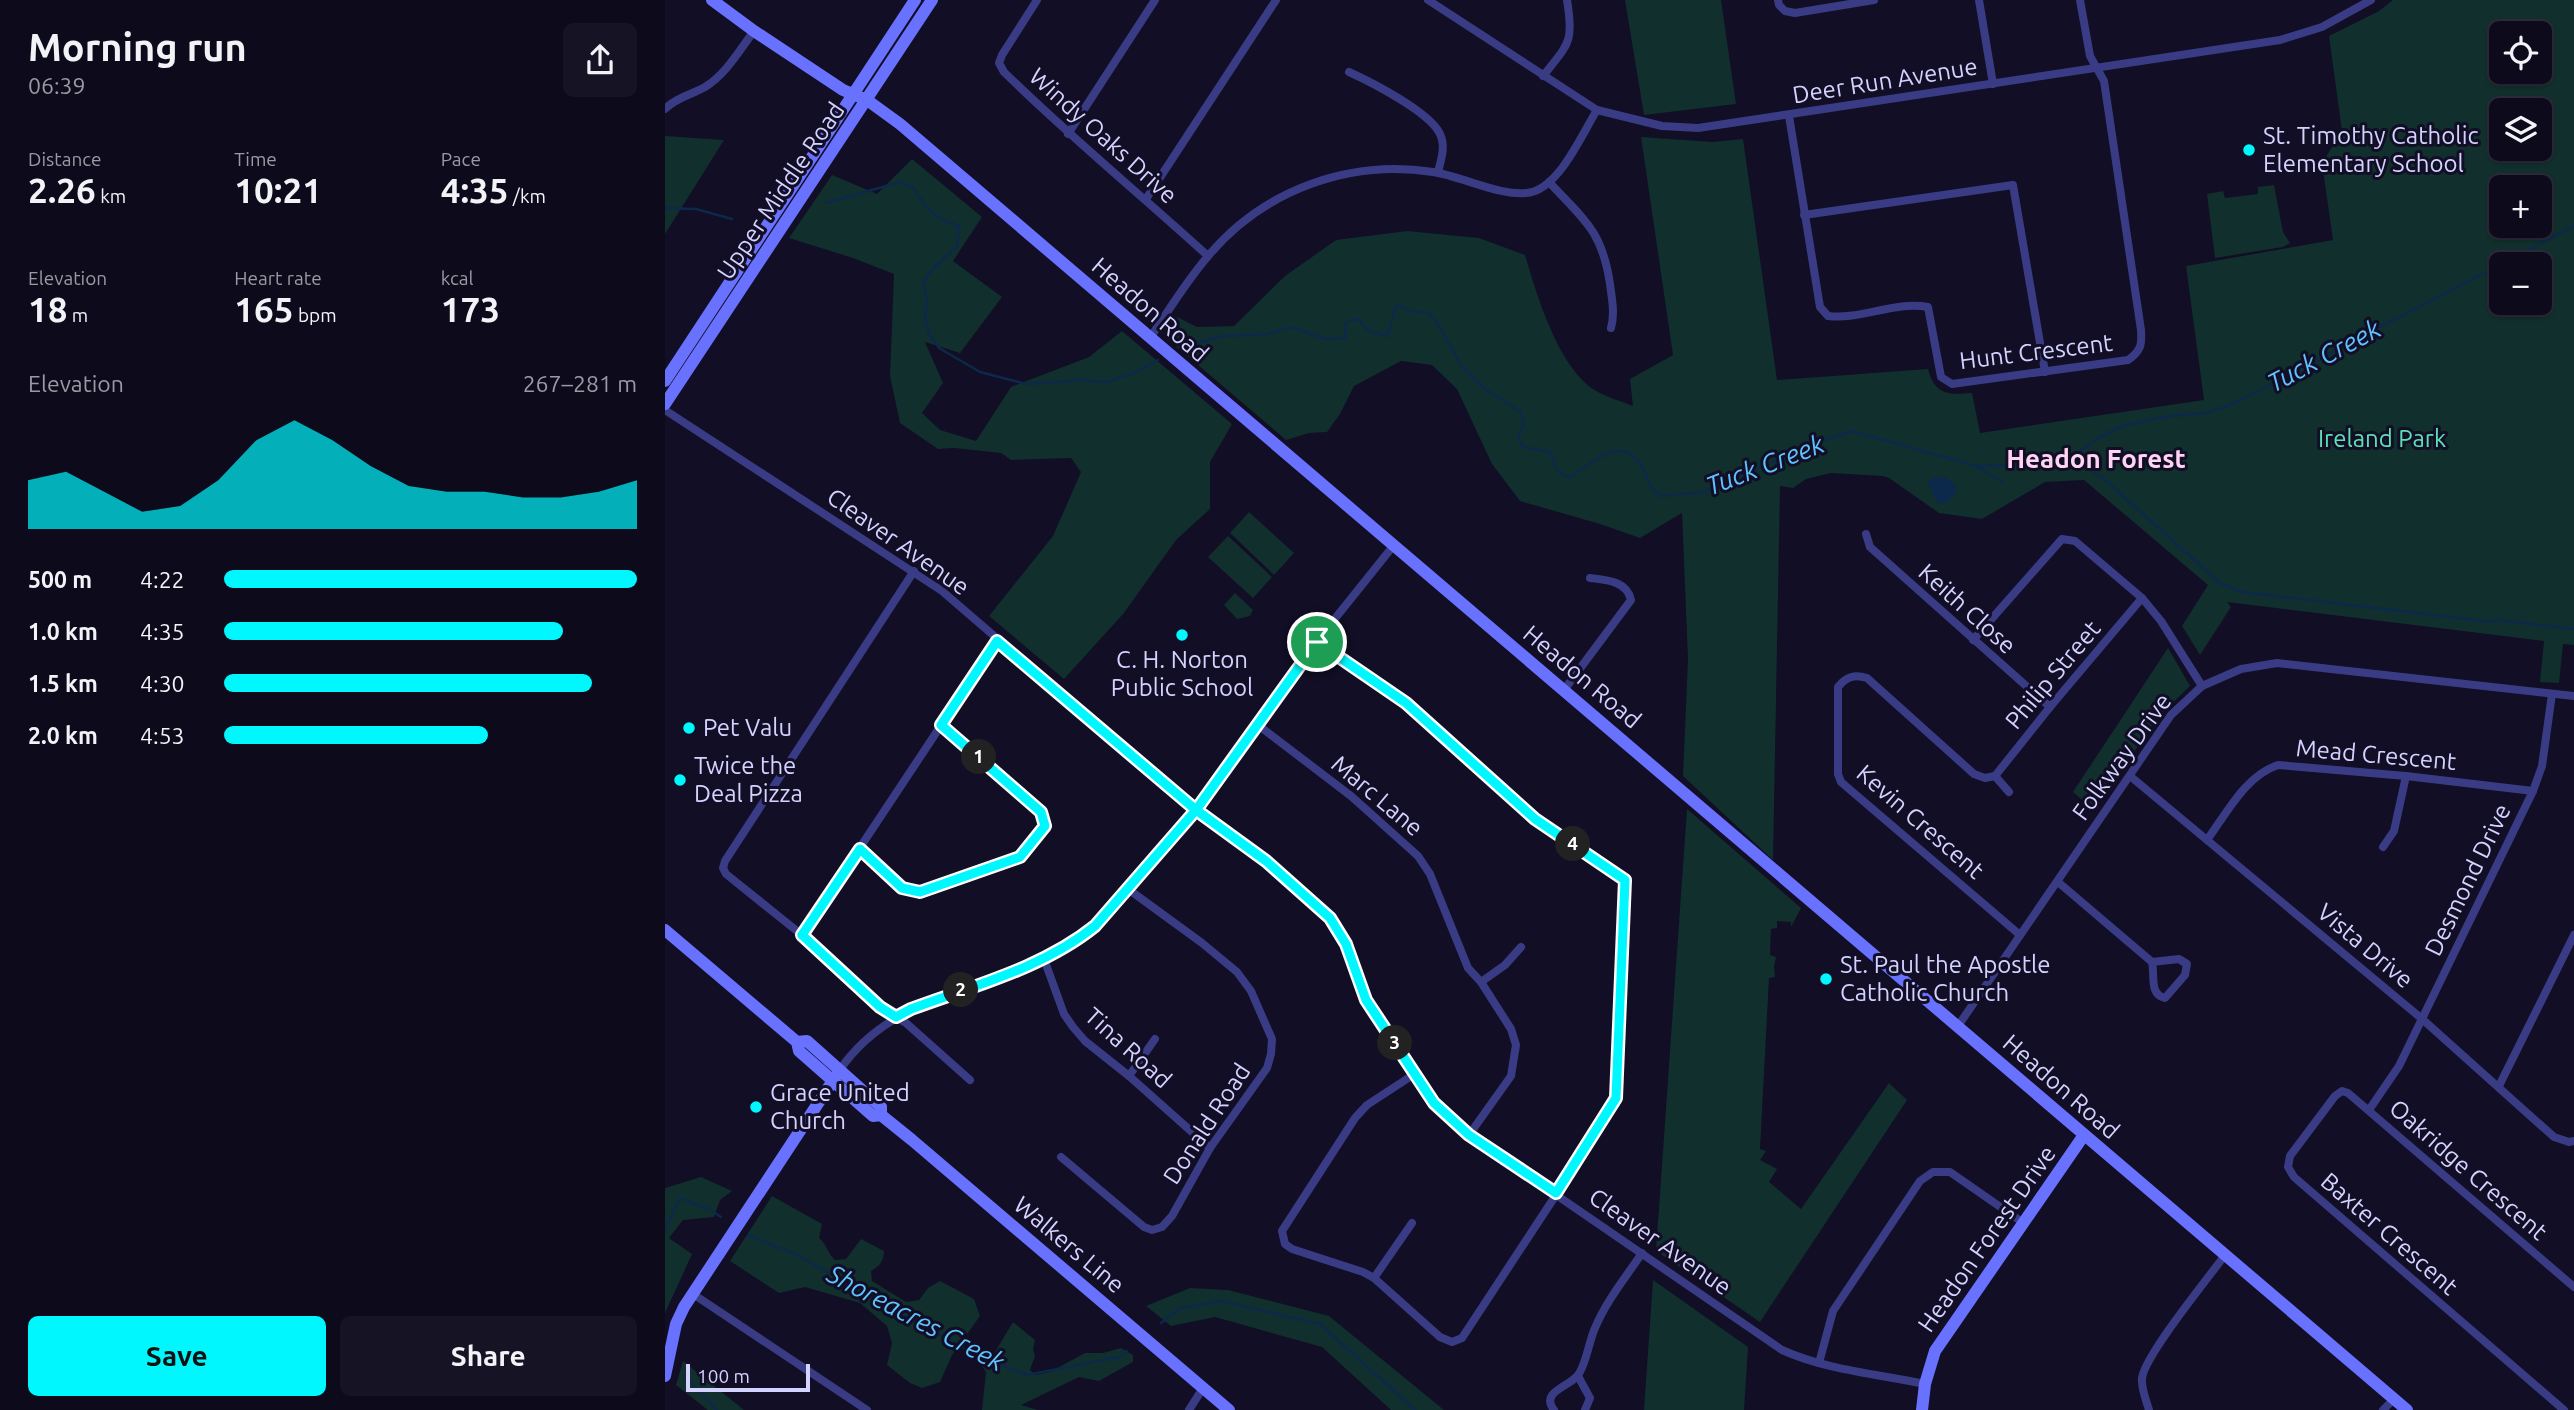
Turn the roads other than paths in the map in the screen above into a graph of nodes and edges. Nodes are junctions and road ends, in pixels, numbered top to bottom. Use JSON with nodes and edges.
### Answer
{"nodes":[{"id":1,"x":712,"y":0,"type":"edge"},
{"id":2,"x":915,"y":0,"type":"edge"},
{"id":3,"x":932,"y":0,"type":"edge"},
{"id":4,"x":1037,"y":0,"type":"edge"},
{"id":5,"x":1155,"y":0,"type":"edge"},
{"id":6,"x":1276,"y":0,"type":"edge"},
{"id":7,"x":1429,"y":0,"type":"edge"},
{"id":8,"x":1567,"y":0,"type":"edge"},
{"id":9,"x":1778,"y":0,"type":"edge"},
{"id":10,"x":1874,"y":0,"type":"edge"},
{"id":11,"x":1979,"y":0,"type":"edge"},
{"id":12,"x":2080,"y":0,"type":"edge"},
{"id":13,"x":2371,"y":0,"type":"edge"},
{"id":14,"x":754,"y":31,"type":"junction"},
{"id":15,"x":2096,"y":69,"type":"junction"},
{"id":16,"x":1349,"y":72,"type":"dead end"},
{"id":17,"x":1542,"y":76,"type":"junction"},
{"id":18,"x":1993,"y":84,"type":"junction"},
{"id":19,"x":853,"y":94,"type":"junction"},
{"id":20,"x":867,"y":100,"type":"junction"},
{"id":21,"x":665,"y":108,"type":"edge"},
{"id":22,"x":1597,"y":110,"type":"junction"},
{"id":23,"x":1789,"y":116,"type":"junction"},
{"id":24,"x":1069,"y":135,"type":"junction"},
{"id":25,"x":1438,"y":172,"type":"junction"},
{"id":26,"x":1549,"y":182,"type":"junction"},
{"id":27,"x":1146,"y":199,"type":"junction"},
{"id":28,"x":1804,"y":215,"type":"junction"},
{"id":29,"x":1208,"y":256,"type":"junction"},
{"id":30,"x":1611,"y":328,"type":"dead end"},
{"id":31,"x":1150,"y":338,"type":"junction"},
{"id":32,"x":2045,"y":372,"type":"junction"},
{"id":33,"x":665,"y":381,"type":"edge"},
{"id":34,"x":665,"y":404,"type":"edge"},
{"id":35,"x":665,"y":410,"type":"edge"},
{"id":36,"x":1865,"y":534,"type":"dead end"},
{"id":37,"x":1394,"y":545,"type":"junction"},
{"id":38,"x":914,"y":571,"type":"junction"},
{"id":39,"x":1590,"y":578,"type":"dead end"},
{"id":40,"x":2142,"y":598,"type":"junction"},
{"id":41,"x":1973,"y":640,"type":"junction"},
{"id":42,"x":997,"y":641,"type":"junction"},
{"id":43,"x":1317,"y":642,"type":"junction"},
{"id":44,"x":2202,"y":686,"type":"junction"},
{"id":45,"x":1564,"y":690,"type":"junction"},
{"id":46,"x":2552,"y":694,"type":"junction"},
{"id":47,"x":2574,"y":696,"type":"edge"},
{"id":48,"x":2050,"y":707,"type":"junction"},
{"id":49,"x":941,"y":725,"type":"junction"},
{"id":50,"x":1258,"y":725,"type":"junction"},
{"id":51,"x":1995,"y":776,"type":"junction"},
{"id":52,"x":2130,"y":776,"type":"junction"},
{"id":53,"x":2406,"y":776,"type":"junction"},
{"id":54,"x":2533,"y":791,"type":"junction"},
{"id":55,"x":2008,"y":792,"type":"dead end"},
{"id":56,"x":1196,"y":810,"type":"junction"},
{"id":57,"x":2207,"y":840,"type":"junction"},
{"id":58,"x":2383,"y":847,"type":"dead end"},
{"id":59,"x":860,"y":849,"type":"junction"},
{"id":60,"x":2058,"y":882,"type":"junction"},
{"id":61,"x":1128,"y":889,"type":"junction"},
{"id":62,"x":665,"y":930,"type":"edge"},
{"id":63,"x":802,"y":935,"type":"junction"},
{"id":64,"x":2020,"y":935,"type":"junction"},
{"id":65,"x":2574,"y":935,"type":"edge"},
{"id":66,"x":1521,"y":947,"type":"dead end"},
{"id":67,"x":1044,"y":959,"type":"junction"},
{"id":68,"x":2152,"y":962,"type":"junction"},
{"id":69,"x":1481,"y":982,"type":"junction"},
{"id":70,"x":896,"y":1017,"type":"junction"},
{"id":71,"x":2421,"y":1018,"type":"junction"},
{"id":72,"x":1958,"y":1026,"type":"junction"},
{"id":73,"x":1155,"y":1039,"type":"dead end"},
{"id":74,"x":1416,"y":1073,"type":"junction"},
{"id":75,"x":836,"y":1076,"type":"junction"},
{"id":76,"x":1129,"y":1076,"type":"junction"},
{"id":77,"x":970,"y":1080,"type":"dead end"},
{"id":78,"x":2499,"y":1086,"type":"junction"},
{"id":79,"x":2369,"y":1110,"type":"junction"},
{"id":80,"x":1469,"y":1135,"type":"junction"},
{"id":81,"x":2084,"y":1135,"type":"junction"},
{"id":82,"x":2574,"y":1141,"type":"edge"},
{"id":83,"x":1210,"y":1148,"type":"junction"},
{"id":84,"x":1061,"y":1157,"type":"dead end"},
{"id":85,"x":1556,"y":1193,"type":"junction"},
{"id":86,"x":2022,"y":1222,"type":"junction"},
{"id":87,"x":1412,"y":1223,"type":"dead end"},
{"id":88,"x":1642,"y":1253,"type":"junction"},
{"id":89,"x":2225,"y":1255,"type":"junction"},
{"id":90,"x":1374,"y":1278,"type":"junction"},
{"id":91,"x":2574,"y":1287,"type":"edge"},
{"id":92,"x":693,"y":1294,"type":"junction"},
{"id":93,"x":1819,"y":1363,"type":"junction"},
{"id":94,"x":665,"y":1376,"type":"edge"},
{"id":95,"x":1578,"y":1376,"type":"junction"},
{"id":96,"x":1925,"y":1384,"type":"junction"},
{"id":97,"x":1203,"y":1388,"type":"junction"},
{"id":98,"x":2394,"y":1399,"type":"junction"},
{"id":99,"x":867,"y":1410,"type":"edge"},
{"id":100,"x":1189,"y":1410,"type":"edge"},
{"id":101,"x":1229,"y":1410,"type":"edge"},
{"id":102,"x":1554,"y":1410,"type":"edge"},
{"id":103,"x":1585,"y":1410,"type":"edge"},
{"id":104,"x":1922,"y":1410,"type":"edge"},
{"id":105,"x":2148,"y":1410,"type":"edge"},
{"id":106,"x":2383,"y":1410,"type":"edge"},
{"id":107,"x":2407,"y":1410,"type":"edge"},
{"id":108,"x":2564,"y":1410,"type":"edge"}],
"edges":[{"from":1,"to":14,"type":"street","name":"Headon Road"},
{"from":2,"to":19,"type":"street","name":"Upper Middle Road"},
{"from":3,"to":20,"type":"street","name":"Upper Middle Road"},
{"from":4,"to":24,"type":"street","name":"Windy Oaks Drive"},
{"from":5,"to":24,"type":"street"},
{"from":6,"to":27,"type":"street"},
{"from":7,"to":17,"type":"street","name":"Deer Run Avenue"},
{"from":8,"to":17,"type":"street"},
{"from":9,"to":10,"type":"street"},
{"from":11,"to":18,"type":"street"},
{"from":12,"to":15,"type":"street","name":"Hunt Crescent"},
{"from":13,"to":15,"type":"street","name":"Deer Run Avenue"},
{"from":14,"to":19,"type":"street","name":"Headon Road"},
{"from":14,"to":21,"type":"street"},
{"from":15,"to":18,"type":"street","name":"Deer Run Avenue"},
{"from":15,"to":32,"type":"street","name":"Hunt Crescent"},
{"from":16,"to":25,"type":"street"},
{"from":17,"to":22,"type":"street","name":"Deer Run Avenue"},
{"from":18,"to":23,"type":"street","name":"Deer Run Avenue"},
{"from":19,"to":20,"type":"street","name":"Headon Road"},
{"from":19,"to":33,"type":"street","name":"Upper Middle Road"},
{"from":20,"to":31,"type":"street","name":"Headon Road"},
{"from":20,"to":34,"type":"street","name":"Upper Middle Road"},
{"from":22,"to":23,"type":"street","name":"Deer Run Avenue"},
{"from":22,"to":26,"type":"street"},
{"from":23,"to":28,"type":"street","name":"Hunt Crescent"},
{"from":24,"to":27,"type":"street","name":"Windy Oaks Drive"},
{"from":25,"to":26,"type":"street"},
{"from":25,"to":29,"type":"street"},
{"from":26,"to":30,"type":"street"},
{"from":27,"to":29,"type":"street","name":"Windy Oaks Drive"},
{"from":28,"to":32,"type":"street","name":"Hunt Crescent"},
{"from":28,"to":32,"type":"street"},
{"from":29,"to":31,"type":"street"},
{"from":31,"to":37,"type":"street","name":"Headon Road"},
{"from":35,"to":38,"type":"street","name":"Cleaver Avenue"},
{"from":36,"to":41,"type":"street","name":"Keith Close"},
{"from":37,"to":43,"type":"street"},
{"from":37,"to":45,"type":"street","name":"Headon Road"},
{"from":38,"to":42,"type":"street","name":"Cleaver Avenue"},
{"from":38,"to":63,"type":"street"},
{"from":39,"to":45,"type":"street"},
{"from":40,"to":41,"type":"street"},
{"from":40,"to":44,"type":"street"},
{"from":40,"to":48,"type":"street","name":"Philip Street"},
{"from":41,"to":48,"type":"street","name":"Keith Close"},
{"from":42,"to":49,"type":"street"},
{"from":42,"to":56,"type":"street","name":"Cleaver Avenue"},
{"from":43,"to":50,"type":"street"},
{"from":43,"to":85,"type":"street"},
{"from":44,"to":46,"type":"street","name":"Folkway Drive"},
{"from":44,"to":52,"type":"street","name":"Folkway Drive"},
{"from":45,"to":72,"type":"street","name":"Headon Road"},
{"from":46,"to":47,"type":"street","name":"Folkway Drive"},
{"from":46,"to":54,"type":"street","name":"Desmond Drive"},
{"from":48,"to":51,"type":"street","name":"Philip Street"},
{"from":49,"to":59,"type":"street"},
{"from":49,"to":59,"type":"street"},
{"from":50,"to":56,"type":"street"},
{"from":50,"to":69,"type":"street","name":"Marc Lane"},
{"from":51,"to":55,"type":"street"},
{"from":51,"to":64,"type":"street","name":"Kevin Crescent"},
{"from":52,"to":57,"type":"street","name":"Vista Drive"},
{"from":52,"to":60,"type":"street","name":"Folkway Drive"},
{"from":53,"to":54,"type":"street","name":"Mead Crescent"},
{"from":53,"to":57,"type":"street","name":"Mead Crescent"},
{"from":53,"to":58,"type":"street"},
{"from":54,"to":71,"type":"street","name":"Desmond Drive"},
{"from":56,"to":61,"type":"street"},
{"from":56,"to":74,"type":"street","name":"Cleaver Avenue"},
{"from":57,"to":71,"type":"street","name":"Vista Drive"},
{"from":59,"to":63,"type":"street"},
{"from":60,"to":64,"type":"street","name":"Folkway Drive"},
{"from":60,"to":68,"type":"street"},
{"from":61,"to":67,"type":"street"},
{"from":61,"to":83,"type":"street","name":"Donald Road"},
{"from":62,"to":75,"type":"street","name":"Walkers Line"},
{"from":63,"to":70,"type":"street"},
{"from":64,"to":72,"type":"street","name":"Folkway Drive"},
{"from":65,"to":78,"type":"street"},
{"from":66,"to":69,"type":"street"},
{"from":67,"to":70,"type":"street"},
{"from":67,"to":76,"type":"street","name":"Tina Road"},
{"from":68,"to":68,"type":"street"},
{"from":69,"to":80,"type":"street","name":"Marc Lane"},
{"from":70,"to":75,"type":"street"},
{"from":70,"to":77,"type":"street"},
{"from":71,"to":78,"type":"street","name":"Vista Drive"},
{"from":71,"to":79,"type":"street","name":"Desmond Drive"},
{"from":72,"to":81,"type":"street","name":"Headon Road"},
{"from":73,"to":76,"type":"street"},
{"from":74,"to":80,"type":"street","name":"Cleaver Avenue"},
{"from":74,"to":90,"type":"street"},
{"from":75,"to":92,"type":"street"},
{"from":75,"to":97,"type":"street","name":"Walkers Line"},
{"from":76,"to":83,"type":"street","name":"Tina Road"},
{"from":78,"to":82,"type":"street","name":"Vista Drive"},
{"from":79,"to":91,"type":"street","name":"Oakridge Crescent"},
{"from":79,"to":108,"type":"street","name":"Baxter Crescent"},
{"from":80,"to":85,"type":"street","name":"Cleaver Avenue"},
{"from":81,"to":86,"type":"street","name":"Headon Forest Drive"},
{"from":81,"to":89,"type":"street","name":"Headon Road"},
{"from":83,"to":84,"type":"street","name":"Donald Road"},
{"from":85,"to":88,"type":"street","name":"Cleaver Avenue"},
{"from":85,"to":90,"type":"street"},
{"from":86,"to":93,"type":"street"},
{"from":86,"to":96,"type":"street","name":"Headon Forest Drive"},
{"from":87,"to":90,"type":"street"},
{"from":88,"to":93,"type":"street","name":"Cleaver Avenue"},
{"from":88,"to":95,"type":"street"},
{"from":89,"to":98,"type":"street","name":"Headon Road"},
{"from":89,"to":105,"type":"street"},
{"from":92,"to":94,"type":"street"},
{"from":92,"to":99,"type":"street"},
{"from":93,"to":96,"type":"street","name":"Cleaver Avenue"},
{"from":95,"to":102,"type":"street"},
{"from":95,"to":103,"type":"street"},
{"from":96,"to":104,"type":"street","name":"Headon Forest Drive"},
{"from":97,"to":100,"type":"street"},
{"from":97,"to":101,"type":"street","name":"Walkers Line"},
{"from":98,"to":106,"type":"street"},
{"from":98,"to":107,"type":"street","name":"Headon Road"}]}
